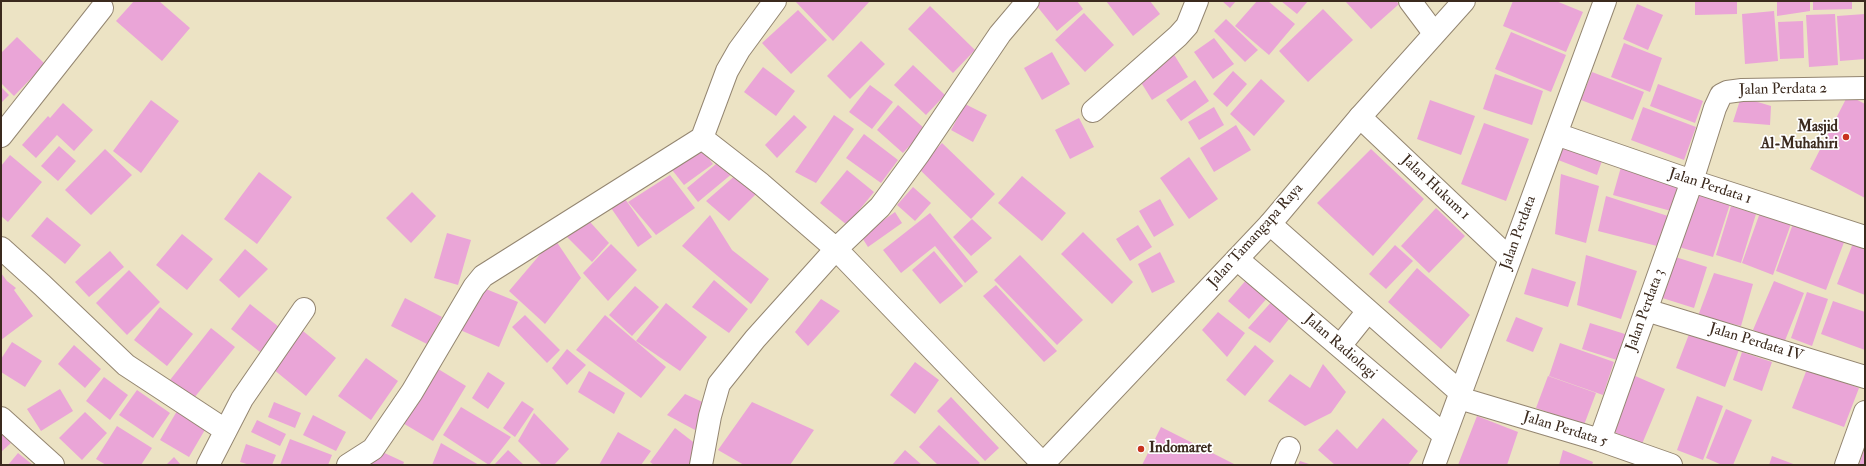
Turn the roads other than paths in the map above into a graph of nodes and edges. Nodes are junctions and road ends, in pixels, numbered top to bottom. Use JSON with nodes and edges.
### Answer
{"nodes":[{"id":1,"x":775,"y":1,"type":"edge"},
{"id":2,"x":1028,"y":1,"type":"edge"},
{"id":3,"x":1197,"y":1,"type":"edge"},
{"id":4,"x":1410,"y":1,"type":"edge"},
{"id":5,"x":1464,"y":1,"type":"edge"},
{"id":6,"x":1605,"y":1,"type":"edge"},
{"id":7,"x":102,"y":8,"type":"dead end"},
{"id":8,"x":1434,"y":33,"type":"junction"},
{"id":9,"x":1865,"y":88,"type":"edge"},
{"id":10,"x":1094,"y":111,"type":"dead end"},
{"id":11,"x":1360,"y":117,"type":"junction"},
{"id":12,"x":1556,"y":134,"type":"junction"},
{"id":13,"x":1,"y":136,"type":"edge"},
{"id":14,"x":702,"y":138,"type":"junction"},
{"id":15,"x":1692,"y":181,"type":"junction"},
{"id":16,"x":1270,"y":224,"type":"junction"},
{"id":17,"x":1865,"y":237,"type":"edge"},
{"id":18,"x":1,"y":248,"type":"edge"},
{"id":19,"x":836,"y":249,"type":"junction"},
{"id":20,"x":1237,"y":258,"type":"junction"},
{"id":21,"x":1510,"y":259,"type":"junction"},
{"id":22,"x":304,"y":310,"type":"dead end"},
{"id":23,"x":1646,"y":310,"type":"junction"},
{"id":24,"x":1368,"y":311,"type":"junction"},
{"id":25,"x":1340,"y":346,"type":"junction"},
{"id":26,"x":1865,"y":377,"type":"edge"},
{"id":27,"x":1460,"y":396,"type":"junction"},
{"id":28,"x":1865,"y":412,"type":"edge"},
{"id":29,"x":1,"y":418,"type":"edge"},
{"id":30,"x":225,"y":430,"type":"junction"},
{"id":31,"x":1444,"y":435,"type":"junction"},
{"id":32,"x":1600,"y":440,"type":"junction"},
{"id":33,"x":1047,"y":464,"type":"edge"},
{"id":34,"x":53,"y":465,"type":"edge"},
{"id":35,"x":208,"y":465,"type":"edge"},
{"id":36,"x":348,"y":465,"type":"edge"},
{"id":37,"x":701,"y":465,"type":"edge"},
{"id":38,"x":1434,"y":465,"type":"edge"},
{"id":39,"x":1671,"y":465,"type":"edge"},
{"id":40,"x":1846,"y":465,"type":"edge"}],
"edges":[{"from":1,"to":14,"type":"street"},
{"from":2,"to":19,"type":"street"},
{"from":3,"to":10,"type":"street"},
{"from":4,"to":8,"type":"street"},
{"from":5,"to":8,"type":"street","name":"Jalan Tamangapa Raya"},
{"from":6,"to":12,"type":"street","name":"Jalan Perdata"},
{"from":7,"to":13,"type":"street"},
{"from":8,"to":11,"type":"street","name":"Jalan Tamangapa Raya"},
{"from":9,"to":15,"type":"street","name":"Jalan Perdata 2"},
{"from":11,"to":16,"type":"street","name":"Jalan Tamangapa Raya"},
{"from":11,"to":21,"type":"street","name":"Jalan Hukum 1"},
{"from":12,"to":15,"type":"street","name":"Jalan Perdata 1"},
{"from":12,"to":21,"type":"street","name":"Jalan Perdata"},
{"from":14,"to":19,"type":"street"},
{"from":14,"to":36,"type":"street"},
{"from":15,"to":17,"type":"street","name":"Jalan Perdata 1"},
{"from":15,"to":23,"type":"street","name":"Jalan Perdata 3"},
{"from":16,"to":20,"type":"street","name":"Jalan Tamangapa Raya"},
{"from":16,"to":24,"type":"street"},
{"from":18,"to":30,"type":"street"},
{"from":19,"to":33,"type":"street"},
{"from":19,"to":37,"type":"street"},
{"from":20,"to":25,"type":"street","name":"Jalan Radiologi"},
{"from":20,"to":33,"type":"street","name":"Jalan Tamangapa Raya"},
{"from":21,"to":27,"type":"street","name":"Jalan Perdata"},
{"from":22,"to":30,"type":"street"},
{"from":23,"to":26,"type":"street","name":"Jalan Perdata IV"},
{"from":23,"to":32,"type":"street","name":"Jalan Perdata 3"},
{"from":24,"to":25,"type":"street"},
{"from":24,"to":27,"type":"street"},
{"from":25,"to":31,"type":"street","name":"Jalan Radiologi"},
{"from":27,"to":31,"type":"street","name":"Jalan Perdata"},
{"from":27,"to":32,"type":"street","name":"Jalan Perdata 5"},
{"from":28,"to":40,"type":"street"},
{"from":29,"to":34,"type":"street"},
{"from":30,"to":35,"type":"street"},
{"from":31,"to":38,"type":"street","name":"Jalan Perdata"},
{"from":32,"to":39,"type":"street","name":"Jalan Perdata 5"}]}
